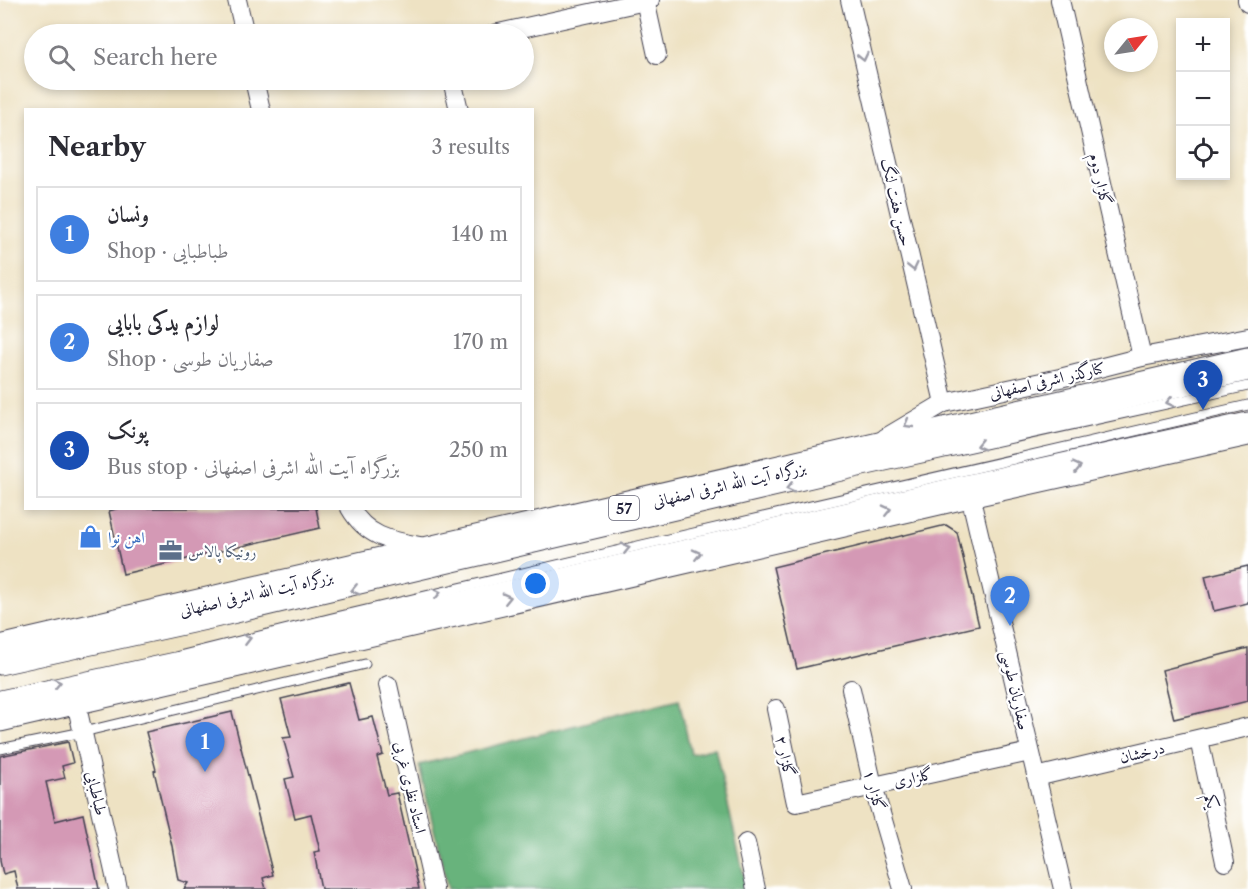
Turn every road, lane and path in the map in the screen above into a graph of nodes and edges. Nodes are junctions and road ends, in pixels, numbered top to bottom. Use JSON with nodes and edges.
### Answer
{"nodes":[{"id":1,"x":237,"y":0,"type":"edge"},
{"id":2,"x":647,"y":0,"type":"edge"},
{"id":3,"x":850,"y":0,"type":"edge"},
{"id":4,"x":1060,"y":0,"type":"edge"},
{"id":5,"x":242,"y":24,"type":"edge"},
{"id":6,"x":534,"y":25,"type":"edge"},
{"id":7,"x":657,"y":55,"type":"dead end"},
{"id":8,"x":256,"y":90,"type":"edge"},
{"id":9,"x":454,"y":90,"type":"edge"},
{"id":10,"x":261,"y":108,"type":"edge"},
{"id":11,"x":459,"y":108,"type":"edge"},
{"id":12,"x":1248,"y":337,"type":"edge"},
{"id":13,"x":1142,"y":357,"type":"junction"},
{"id":14,"x":1248,"y":364,"type":"edge"},
{"id":15,"x":1248,"y":386,"type":"edge"},
{"id":16,"x":944,"y":403,"type":"junction"},
{"id":17,"x":1248,"y":405,"type":"edge"},
{"id":18,"x":1248,"y":429,"type":"edge"},
{"id":19,"x":857,"y":454,"type":"junction"},
{"id":20,"x":969,"y":491,"type":"junction"},
{"id":21,"x":351,"y":510,"type":"edge"},
{"id":22,"x":445,"y":550,"type":"junction"},
{"id":23,"x":0,"y":652,"type":"edge"},
{"id":24,"x":365,"y":664,"type":"dead end"},
{"id":25,"x":0,"y":670,"type":"edge"},
{"id":26,"x":388,"y":685,"type":"dead end"},
{"id":27,"x":851,"y":689,"type":"dead end"},
{"id":28,"x":0,"y":695,"type":"edge"},
{"id":29,"x":75,"y":698,"type":"junction"},
{"id":30,"x":776,"y":709,"type":"dead end"},
{"id":31,"x":0,"y":715,"type":"edge"},
{"id":32,"x":1248,"y":727,"type":"edge"},
{"id":33,"x":83,"y":732,"type":"junction"},
{"id":34,"x":1199,"y":739,"type":"junction"},
{"id":35,"x":0,"y":749,"type":"edge"},
{"id":36,"x":1030,"y":752,"type":"junction"},
{"id":37,"x":1036,"y":777,"type":"junction"},
{"id":38,"x":873,"y":786,"type":"junction"},
{"id":39,"x":796,"y":803,"type":"joint"},
{"id":40,"x":746,"y":843,"type":"dead end"},
{"id":41,"x":1225,"y":862,"type":"dead end"},
{"id":42,"x":118,"y":889,"type":"edge"},
{"id":43,"x":434,"y":889,"type":"edge"},
{"id":44,"x":756,"y":889,"type":"edge"},
{"id":45,"x":903,"y":889,"type":"edge"},
{"id":46,"x":1063,"y":889,"type":"edge"}],
"edges":[{"from":1,"to":5,"type":"street"},
{"from":2,"to":6,"type":"street"},
{"from":2,"to":7,"type":"street"},
{"from":3,"to":16,"type":"street","name":"حسن هفت لنگ","one_way":true},
{"from":4,"to":13,"type":"street","name":"گلزار دوم"},
{"from":8,"to":10,"type":"street"},
{"from":9,"to":11,"type":"street"},
{"from":12,"to":13,"type":"street","name":"کنارگذر اشرفی اصفهانی"},
{"from":13,"to":16,"type":"street","name":"کنارگذر اشرفی اصفهانی"},
{"from":14,"to":19,"type":"highway","name":"بزرگراه آیت الله اشرفی اصفهانی","number":"57"},
{"from":15,"to":25,"type":"lane","one_way":true},
{"from":16,"to":19,"type":"street","name":"کنارگذر اشرفی اصفهانی","one_way":true},
{"from":28,"to":17,"type":"lane","one_way":true},
{"from":20,"to":18,"type":"highway","one_way":true},
{"from":19,"to":22,"type":"highway","name":"بزرگراه آیت الله اشرفی اصفهانی","number":"57"},
{"from":29,"to":20,"type":"highway","one_way":true},
{"from":20,"to":36,"type":"street","name":"صفاریان طوسی"},
{"from":21,"to":22,"type":"street"},
{"from":22,"to":23,"type":"highway","name":"بزرگراه آیت الله اشرفی اصفهانی","number":"57"},
{"from":24,"to":33,"type":"lane"},
{"from":26,"to":43,"type":"street","name":"استاد نظری غربی"},
{"from":27,"to":38,"type":"street","name":"گلزار ۱"},
{"from":29,"to":31,"type":"highway"},
{"from":29,"to":33,"type":"street","name":"طباطبایی"},
{"from":30,"to":39,"type":"street","name":"گلزار ۲"},
{"from":32,"to":34,"type":"street","name":"درخشان"},
{"from":33,"to":35,"type":"lane"},
{"from":33,"to":42,"type":"street","name":"طباطبایی"},
{"from":34,"to":37,"type":"street","name":"درخشان"},
{"from":34,"to":41,"type":"street","name":"یکم"},
{"from":36,"to":37,"type":"street","name":"صفاریان طوسی"},
{"from":36,"to":38,"type":"street","name":"گلزاری"},
{"from":37,"to":46,"type":"street","name":"صفاریان طوسی"},
{"from":38,"to":39,"type":"street","name":"گلزاری"},
{"from":38,"to":45,"type":"street","name":"گلزار ۱"},
{"from":40,"to":44,"type":"street"}]}
